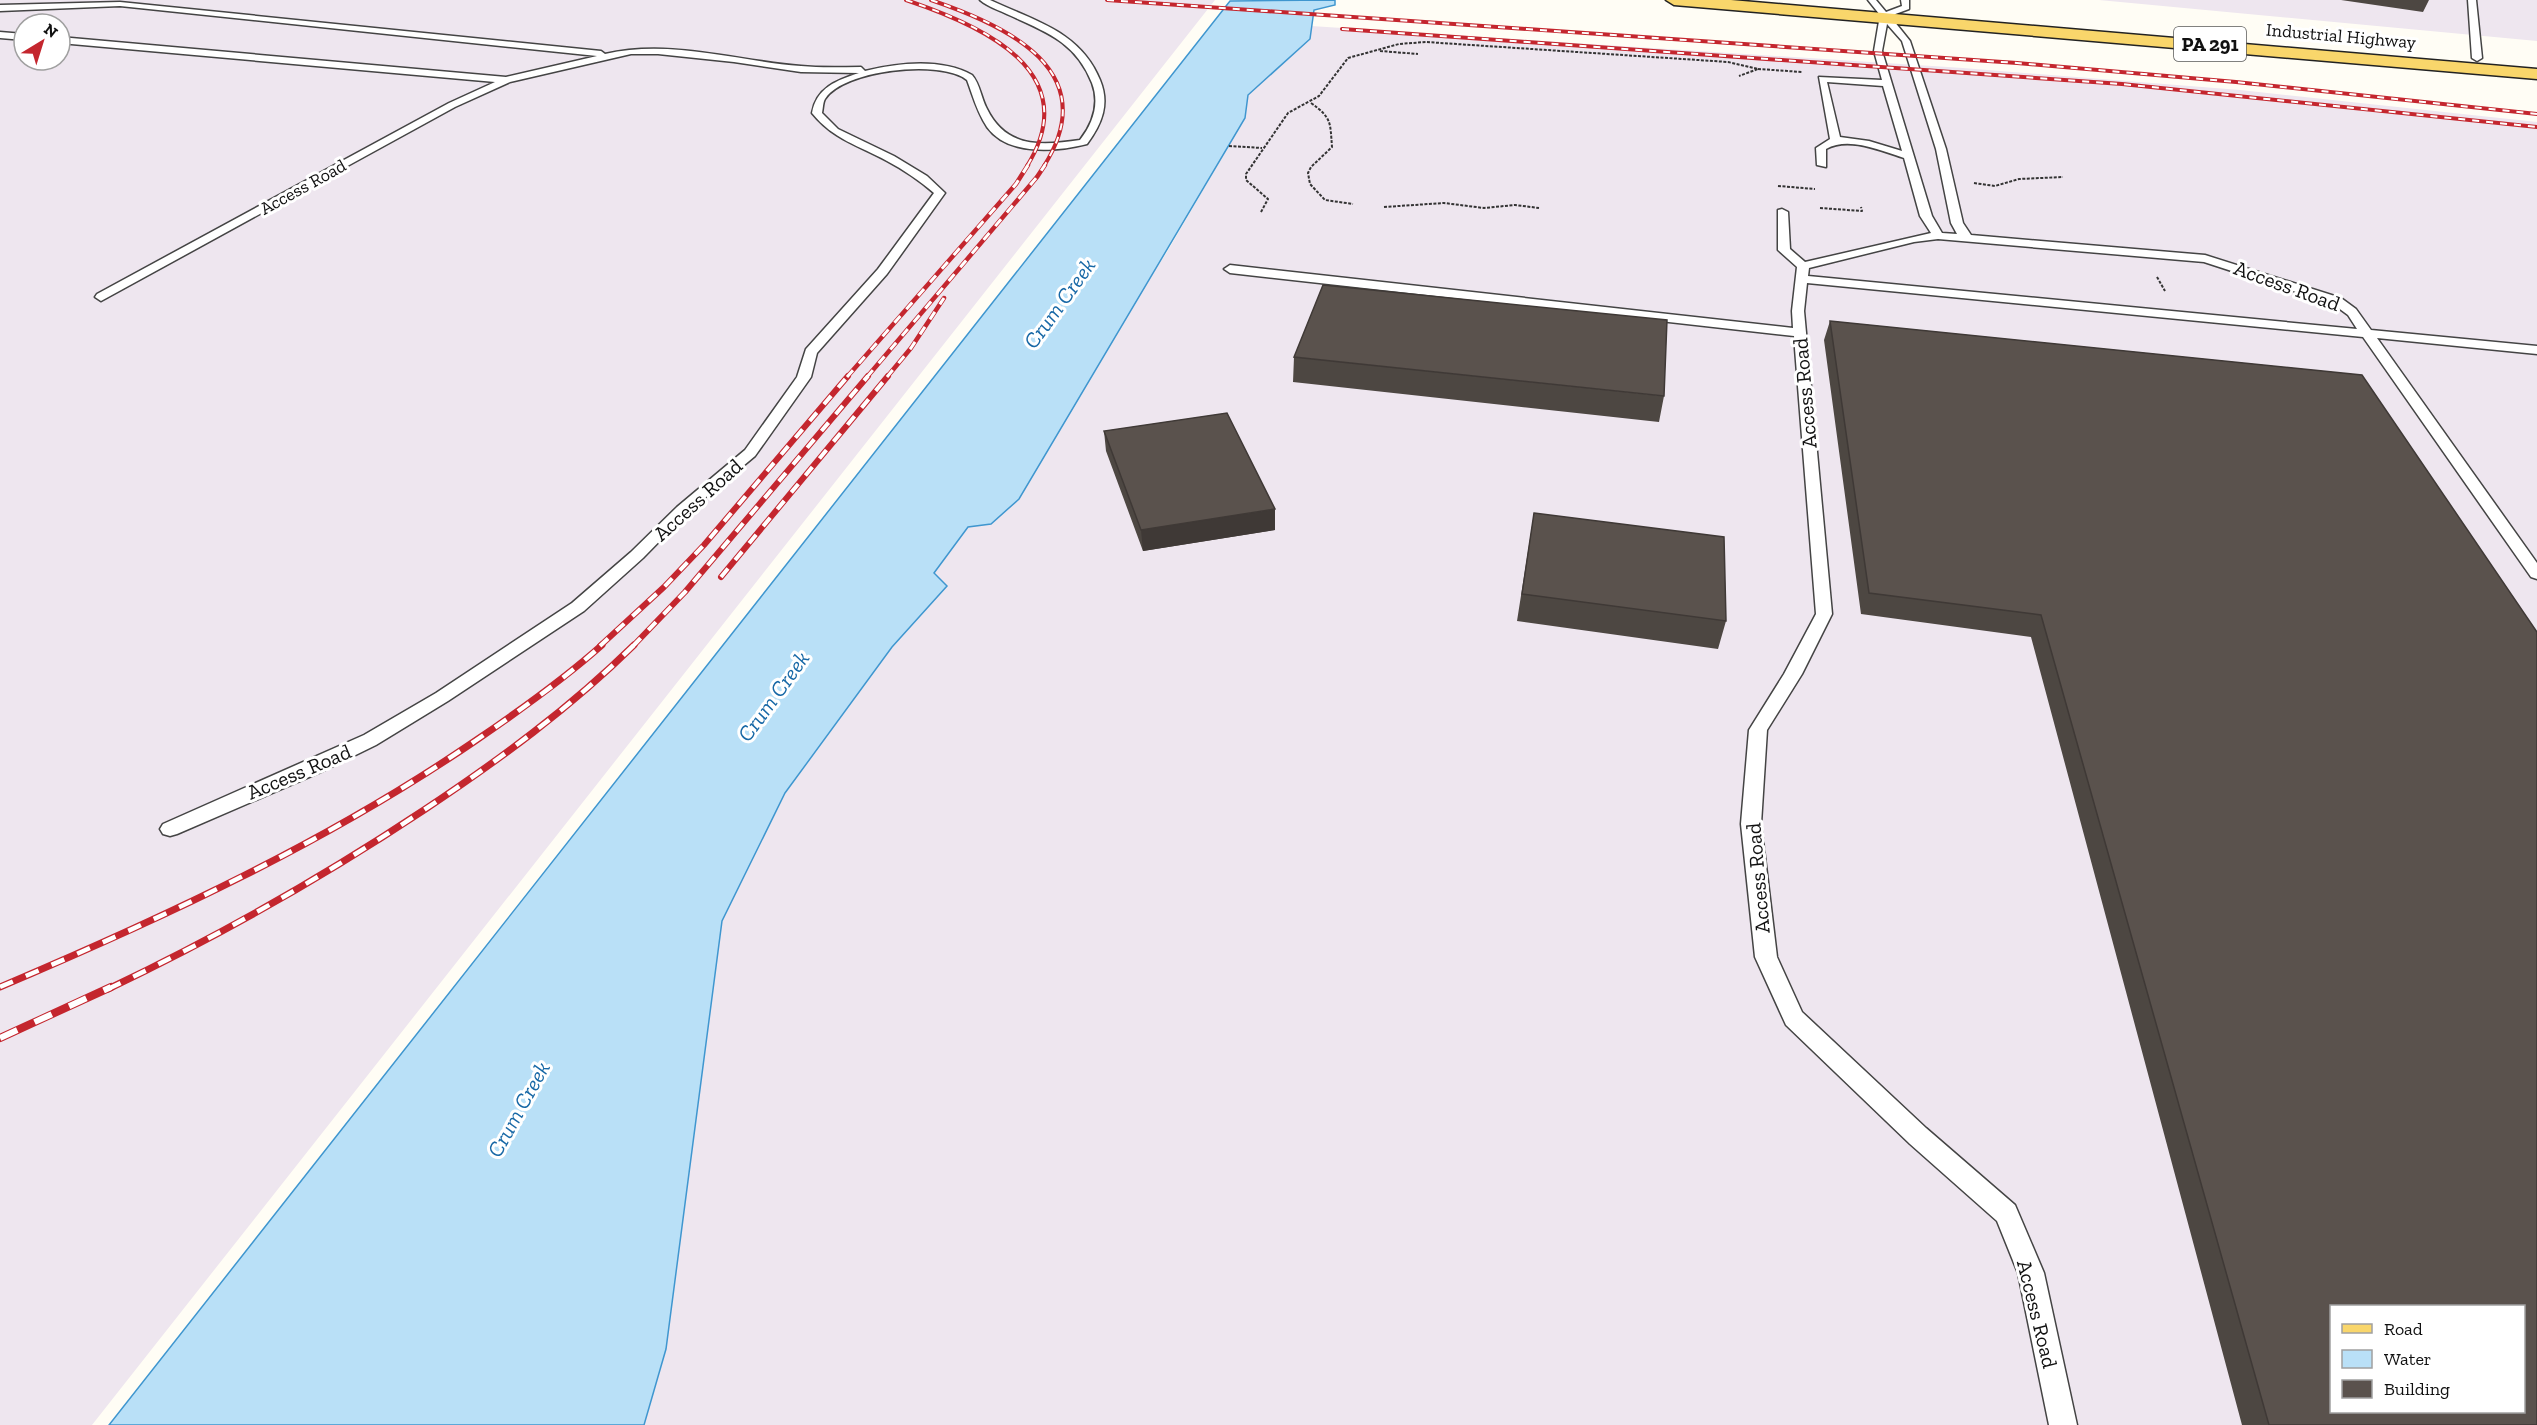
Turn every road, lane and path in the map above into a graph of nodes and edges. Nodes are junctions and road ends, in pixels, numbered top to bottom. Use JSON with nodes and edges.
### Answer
{"nodes":[{"id":1,"x":38,"y":0,"type":"edge"},
{"id":2,"x":984,"y":0,"type":"edge"},
{"id":3,"x":1674,"y":0,"type":"edge"},
{"id":4,"x":1818,"y":0,"type":"edge"},
{"id":5,"x":2472,"y":0,"type":"edge"},
{"id":6,"x":1905,"y":3,"type":"edge"},
{"id":7,"x":1877,"y":6,"type":"edge"},
{"id":8,"x":20,"y":7,"type":"junction"},
{"id":9,"x":0,"y":8,"type":"edge"},
{"id":10,"x":1962,"y":23,"type":"junction"},
{"id":11,"x":72,"y":41,"type":"edge"},
{"id":12,"x":1906,"y":41,"type":"junction"},
{"id":13,"x":1376,"y":51,"type":"junction"},
{"id":14,"x":1418,"y":54,"type":"dead end"},
{"id":15,"x":615,"y":55,"type":"junction"},
{"id":16,"x":2477,"y":58,"type":"junction"},
{"id":17,"x":2537,"y":64,"type":"edge"},
{"id":18,"x":881,"y":69,"type":"junction"},
{"id":19,"x":1758,"y":69,"type":"junction"},
{"id":20,"x":2537,"y":74,"type":"edge"},
{"id":21,"x":1739,"y":76,"type":"dead end"},
{"id":22,"x":1822,"y":79,"type":"junction"},
{"id":23,"x":507,"y":80,"type":"junction"},
{"id":24,"x":1888,"y":83,"type":"junction"},
{"id":25,"x":1311,"y":103,"type":"junction"},
{"id":26,"x":1835,"y":140,"type":"junction"},
{"id":27,"x":1229,"y":146,"type":"dead end"},
{"id":28,"x":1262,"y":148,"type":"junction"},
{"id":29,"x":1930,"y":150,"type":"junction"},
{"id":30,"x":1909,"y":152,"type":"junction"},
{"id":31,"x":1822,"y":165,"type":"dead end"},
{"id":32,"x":2063,"y":177,"type":"dead end"},
{"id":33,"x":1964,"y":182,"type":"dead end"},
{"id":34,"x":1778,"y":186,"type":"dead end"},
{"id":35,"x":1815,"y":189,"type":"dead end"},
{"id":36,"x":1353,"y":204,"type":"dead end"},
{"id":37,"x":1384,"y":207,"type":"dead end"},
{"id":38,"x":1861,"y":207,"type":"dead end"},
{"id":39,"x":1539,"y":208,"type":"dead end"},
{"id":40,"x":1820,"y":208,"type":"dead end"},
{"id":41,"x":1261,"y":212,"type":"dead end"},
{"id":42,"x":1782,"y":212,"type":"dead end"},
{"id":43,"x":1938,"y":236,"type":"junction"},
{"id":44,"x":1967,"y":238,"type":"junction"},
{"id":45,"x":1230,"y":269,"type":"dead end"},
{"id":46,"x":1803,"y":273,"type":"junction"},
{"id":47,"x":2155,"y":273,"type":"dead end"},
{"id":48,"x":2167,"y":294,"type":"dead end"},
{"id":49,"x":101,"y":297,"type":"dead end"},
{"id":50,"x":1800,"y":333,"type":"junction"},
{"id":51,"x":2366,"y":334,"type":"junction"},
{"id":52,"x":2537,"y":350,"type":"edge"},
{"id":53,"x":2537,"y":574,"type":"edge"},
{"id":54,"x":170,"y":829,"type":"dead end"},
{"id":55,"x":2063,"y":1425,"type":"edge"}],
"edges":[{"from":1,"to":8,"type":"lane"},
{"from":2,"to":18,"type":"lane","name":"Access Road"},
{"from":3,"to":7,"type":"main road","name":"Industrial Highway","number":"PA 291"},
{"from":4,"to":7,"type":"main road","name":"Industrial Highway","number":"PA 291"},
{"from":5,"to":16,"type":"lane"},
{"from":6,"to":7,"type":"main road","name":"Industrial Highway","number":"PA 291"},
{"from":6,"to":16,"type":"main road","name":"Industrial Highway","number":"PA 291"},
{"from":7,"to":10,"type":"main road","name":"Industrial Highway","number":"PA 291"},
{"from":7,"to":12,"type":"lane"},
{"from":7,"to":24,"type":"lane"},
{"from":8,"to":9,"type":"lane"},
{"from":8,"to":15,"type":"lane"},
{"from":10,"to":12,"type":"main road"},
{"from":10,"to":20,"type":"main road","name":"Industrial Highway","number":"PA 291"},
{"from":11,"to":23,"type":"lane","name":"Access Road"},
{"from":12,"to":29,"type":"lane"},
{"from":13,"to":14,"type":"path"},
{"from":13,"to":19,"type":"path"},
{"from":13,"to":25,"type":"path"},
{"from":15,"to":18,"type":"lane","name":"Access Road"},
{"from":15,"to":23,"type":"lane","name":"Access Road"},
{"from":16,"to":17,"type":"main road","name":"Industrial Highway","number":"PA 291"},
{"from":18,"to":54,"type":"lane","name":"Access Road"},
{"from":19,"to":21,"type":"path"},
{"from":19,"to":22,"type":"path"},
{"from":22,"to":24,"type":"lane"},
{"from":22,"to":26,"type":"lane"},
{"from":23,"to":49,"type":"lane","name":"Access Road"},
{"from":24,"to":30,"type":"lane"},
{"from":25,"to":28,"type":"path"},
{"from":25,"to":36,"type":"path"},
{"from":26,"to":30,"type":"lane"},
{"from":26,"to":31,"type":"lane"},
{"from":27,"to":28,"type":"path"},
{"from":28,"to":41,"type":"path"},
{"from":29,"to":30,"type":"lane"},
{"from":29,"to":44,"type":"lane"},
{"from":30,"to":43,"type":"lane"},
{"from":32,"to":33,"type":"path"},
{"from":34,"to":35,"type":"path"},
{"from":37,"to":39,"type":"path"},
{"from":38,"to":40,"type":"path"},
{"from":42,"to":46,"type":"lane"},
{"from":43,"to":44,"type":"lane","name":"Access Road"},
{"from":43,"to":46,"type":"lane"},
{"from":44,"to":51,"type":"lane","name":"Access Road"},
{"from":45,"to":50,"type":"lane"},
{"from":46,"to":50,"type":"lane","name":"Access Road"},
{"from":46,"to":51,"type":"lane"},
{"from":47,"to":48,"type":"path"},
{"from":50,"to":55,"type":"lane","name":"Access Road"},
{"from":51,"to":52,"type":"lane"},
{"from":51,"to":53,"type":"lane","name":"Access Road"}]}
